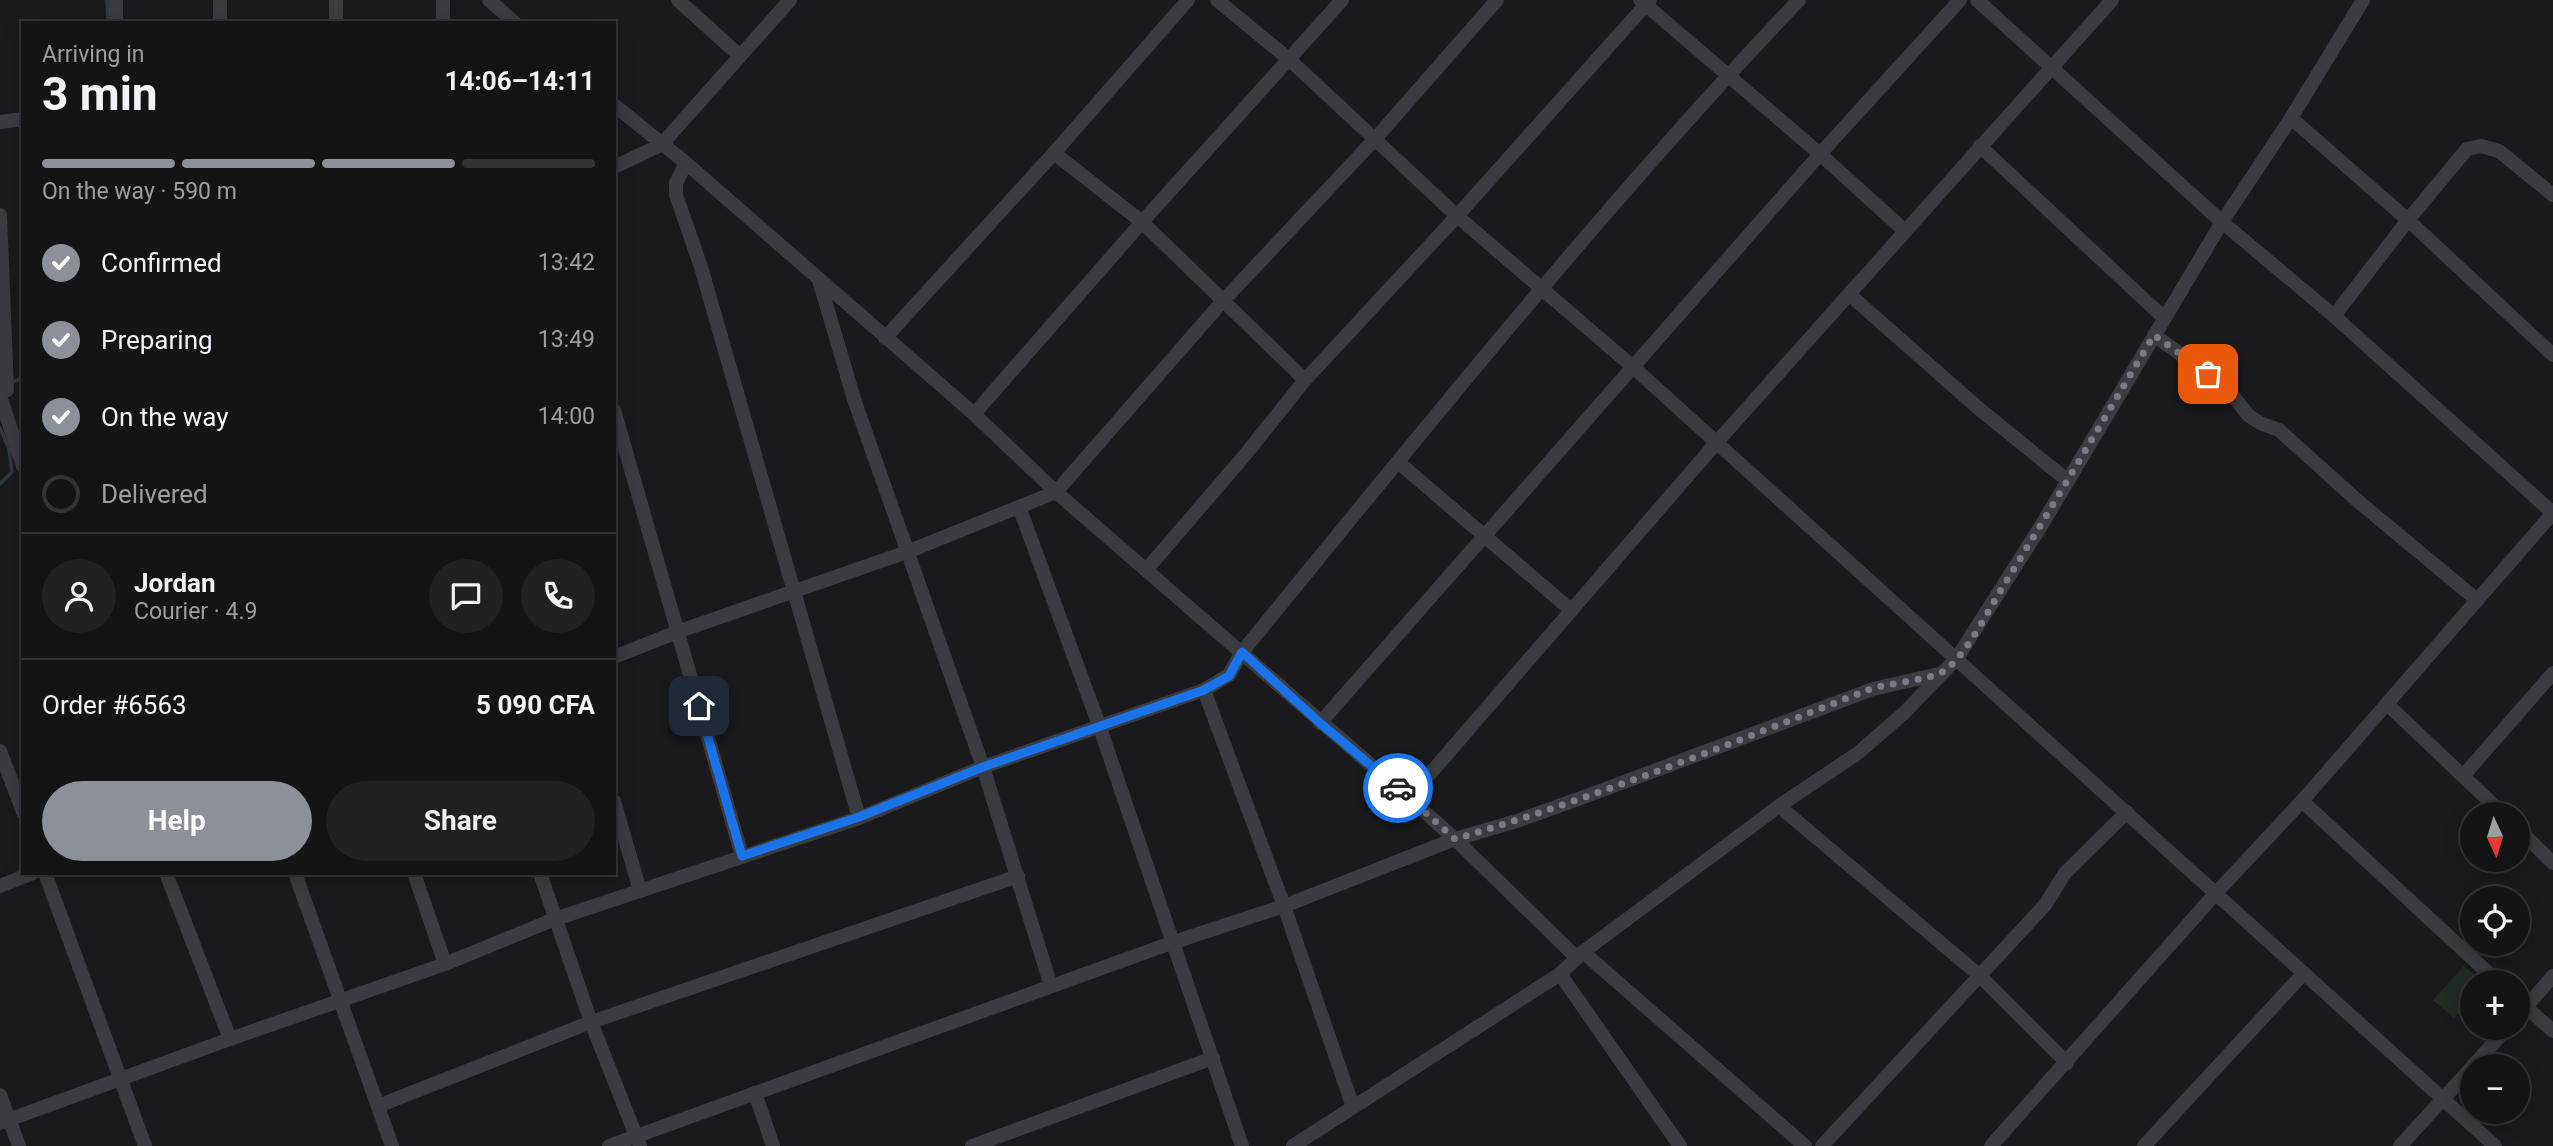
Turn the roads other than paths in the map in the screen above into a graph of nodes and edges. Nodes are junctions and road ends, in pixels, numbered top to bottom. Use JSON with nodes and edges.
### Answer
{"nodes":[{"id":1,"x":116,"y":0,"type":"edge"},
{"id":2,"x":220,"y":0,"type":"edge"},
{"id":3,"x":336,"y":0,"type":"edge"},
{"id":4,"x":443,"y":0,"type":"edge"},
{"id":5,"x":678,"y":0,"type":"edge"},
{"id":6,"x":790,"y":0,"type":"edge"},
{"id":7,"x":1188,"y":0,"type":"edge"},
{"id":8,"x":1217,"y":0,"type":"edge"},
{"id":9,"x":1342,"y":0,"type":"edge"},
{"id":10,"x":1497,"y":0,"type":"edge"},
{"id":11,"x":1799,"y":0,"type":"edge"},
{"id":12,"x":1960,"y":0,"type":"edge"},
{"id":13,"x":1977,"y":0,"type":"edge"},
{"id":14,"x":2112,"y":0,"type":"edge"},
{"id":15,"x":2363,"y":0,"type":"edge"},
{"id":16,"x":492,"y":1,"type":"edge"},
{"id":17,"x":1645,"y":2,"type":"edge"},
{"id":18,"x":116,"y":21,"type":"edge"},
{"id":19,"x":220,"y":21,"type":"edge"},
{"id":20,"x":336,"y":21,"type":"edge"},
{"id":21,"x":443,"y":21,"type":"edge"},
{"id":22,"x":513,"y":21,"type":"edge"},
{"id":23,"x":740,"y":56,"type":"junction"},
{"id":24,"x":1290,"y":60,"type":"junction"},
{"id":25,"x":2052,"y":67,"type":"junction"},
{"id":26,"x":1727,"y":76,"type":"junction"},
{"id":27,"x":616,"y":107,"type":"edge"},
{"id":28,"x":2291,"y":118,"type":"junction"},
{"id":29,"x":21,"y":119,"type":"edge"},
{"id":30,"x":0,"y":122,"type":"edge"},
{"id":31,"x":1375,"y":139,"type":"junction"},
{"id":32,"x":661,"y":145,"type":"junction"},
{"id":33,"x":1980,"y":146,"type":"junction"},
{"id":34,"x":1054,"y":153,"type":"junction"},
{"id":35,"x":1820,"y":154,"type":"junction"},
{"id":36,"x":686,"y":163,"type":"junction"},
{"id":37,"x":616,"y":166,"type":"edge"},
{"id":38,"x":2553,"y":195,"type":"edge"},
{"id":39,"x":0,"y":215,"type":"edge"},
{"id":40,"x":1457,"y":216,"type":"junction"},
{"id":41,"x":2408,"y":220,"type":"junction"},
{"id":42,"x":1142,"y":222,"type":"junction"},
{"id":43,"x":2222,"y":222,"type":"junction"},
{"id":44,"x":1905,"y":231,"type":"junction"},
{"id":45,"x":819,"y":281,"type":"junction"},
{"id":46,"x":1543,"y":289,"type":"junction"},
{"id":47,"x":1850,"y":295,"type":"junction"},
{"id":48,"x":1222,"y":302,"type":"junction"},
{"id":49,"x":2334,"y":316,"type":"junction"},
{"id":50,"x":2164,"y":318,"type":"junction"},
{"id":51,"x":2154,"y":335,"type":"junction"},
{"id":52,"x":885,"y":338,"type":"junction"},
{"id":53,"x":2553,"y":355,"type":"edge"},
{"id":54,"x":1633,"y":367,"type":"junction"},
{"id":55,"x":1305,"y":380,"type":"junction"},
{"id":56,"x":21,"y":385,"type":"edge"},
{"id":57,"x":2,"y":393,"type":"edge"},
{"id":58,"x":974,"y":414,"type":"junction"},
{"id":59,"x":616,"y":417,"type":"edge"},
{"id":60,"x":1717,"y":442,"type":"junction"},
{"id":61,"x":21,"y":459,"type":"edge"},
{"id":62,"x":1398,"y":463,"type":"junction"},
{"id":63,"x":2067,"y":481,"type":"junction"},
{"id":64,"x":1056,"y":492,"type":"junction"},
{"id":65,"x":1020,"y":509,"type":"junction"},
{"id":66,"x":2553,"y":513,"type":"edge"},
{"id":67,"x":1483,"y":536,"type":"junction"},
{"id":68,"x":907,"y":552,"type":"junction"},
{"id":69,"x":1147,"y":569,"type":"junction"},
{"id":70,"x":796,"y":591,"type":"junction"},
{"id":71,"x":2477,"y":600,"type":"junction"},
{"id":72,"x":1571,"y":610,"type":"junction"},
{"id":73,"x":677,"y":632,"type":"junction"},
{"id":74,"x":1242,"y":652,"type":"junction"},
{"id":75,"x":616,"y":656,"type":"edge"},
{"id":76,"x":1957,"y":659,"type":"junction"},
{"id":77,"x":1942,"y":673,"type":"junction"},
{"id":78,"x":2553,"y":673,"type":"edge"},
{"id":79,"x":1204,"y":690,"type":"junction"},
{"id":80,"x":2387,"y":704,"type":"junction"},
{"id":81,"x":1320,"y":723,"type":"junction"},
{"id":82,"x":1099,"y":725,"type":"junction"},
{"id":83,"x":0,"y":751,"type":"edge"},
{"id":84,"x":983,"y":767,"type":"junction"},
{"id":85,"x":2463,"y":776,"type":"junction"},
{"id":86,"x":1409,"y":798,"type":"junction"},
{"id":87,"x":2301,"y":801,"type":"junction"},
{"id":88,"x":2490,"y":802,"type":"edge"},
{"id":89,"x":1779,"y":806,"type":"junction"},
{"id":90,"x":21,"y":807,"type":"edge"},
{"id":91,"x":616,"y":808,"type":"edge"},
{"id":92,"x":2127,"y":812,"type":"junction"},
{"id":93,"x":859,"y":817,"type":"junction"},
{"id":94,"x":1455,"y":839,"type":"junction"},
{"id":95,"x":2530,"y":840,"type":"edge"},
{"id":96,"x":742,"y":856,"type":"junction"},
{"id":97,"x":2553,"y":863,"type":"edge"},
{"id":98,"x":28,"y":875,"type":"edge"},
{"id":99,"x":46,"y":875,"type":"edge"},
{"id":100,"x":167,"y":875,"type":"edge"},
{"id":101,"x":296,"y":875,"type":"edge"},
{"id":102,"x":415,"y":875,"type":"edge"},
{"id":103,"x":541,"y":875,"type":"edge"},
{"id":104,"x":1018,"y":876,"type":"junction"},
{"id":105,"x":0,"y":886,"type":"edge"},
{"id":106,"x":640,"y":891,"type":"junction"},
{"id":107,"x":2216,"y":893,"type":"junction"},
{"id":108,"x":1284,"y":906,"type":"junction"},
{"id":109,"x":555,"y":919,"type":"junction"},
{"id":110,"x":1174,"y":942,"type":"junction"},
{"id":111,"x":1580,"y":955,"type":"junction"},
{"id":112,"x":445,"y":964,"type":"junction"},
{"id":113,"x":2485,"y":970,"type":"edge"},
{"id":114,"x":2305,"y":973,"type":"junction"},
{"id":115,"x":1560,"y":974,"type":"junction"},
{"id":116,"x":1980,"y":976,"type":"junction"},
{"id":117,"x":2553,"y":976,"type":"edge"},
{"id":118,"x":1051,"y":986,"type":"junction"},
{"id":119,"x":2530,"y":999,"type":"edge"},
{"id":120,"x":341,"y":1001,"type":"junction"},
{"id":121,"x":2530,"y":1014,"type":"edge"},
{"id":122,"x":591,"y":1022,"type":"junction"},
{"id":123,"x":2553,"y":1031,"type":"edge"},
{"id":124,"x":230,"y":1039,"type":"junction"},
{"id":125,"x":2496,"y":1040,"type":"edge"},
{"id":126,"x":2484,"y":1054,"type":"edge"},
{"id":127,"x":1213,"y":1058,"type":"junction"},
{"id":128,"x":2067,"y":1063,"type":"junction"},
{"id":129,"x":121,"y":1079,"type":"junction"},
{"id":130,"x":2460,"y":1080,"type":"edge"},
{"id":131,"x":755,"y":1093,"type":"junction"},
{"id":132,"x":0,"y":1095,"type":"edge"},
{"id":133,"x":2443,"y":1098,"type":"junction"},
{"id":134,"x":378,"y":1106,"type":"junction"},
{"id":135,"x":1353,"y":1107,"type":"junction"},
{"id":136,"x":4,"y":1122,"type":"edge"},
{"id":137,"x":638,"y":1141,"type":"edge"},
{"id":138,"x":19,"y":1146,"type":"edge"},
{"id":139,"x":145,"y":1146,"type":"edge"},
{"id":140,"x":392,"y":1146,"type":"edge"},
{"id":141,"x":609,"y":1146,"type":"edge"},
{"id":142,"x":773,"y":1146,"type":"edge"},
{"id":143,"x":972,"y":1146,"type":"edge"},
{"id":144,"x":1242,"y":1146,"type":"edge"},
{"id":145,"x":1293,"y":1146,"type":"edge"},
{"id":146,"x":1680,"y":1146,"type":"edge"},
{"id":147,"x":1805,"y":1146,"type":"edge"},
{"id":148,"x":1822,"y":1146,"type":"edge"},
{"id":149,"x":1991,"y":1146,"type":"edge"},
{"id":150,"x":2144,"y":1146,"type":"edge"},
{"id":151,"x":2400,"y":1146,"type":"edge"},
{"id":152,"x":2495,"y":1146,"type":"edge"}],
"edges":[{"from":1,"to":18,"type":"street"},
{"from":2,"to":19,"type":"street"},
{"from":3,"to":20,"type":"street"},
{"from":4,"to":21,"type":"street"},
{"from":5,"to":23,"type":"street"},
{"from":6,"to":23,"type":"street"},
{"from":7,"to":34,"type":"street"},
{"from":8,"to":24,"type":"street"},
{"from":9,"to":24,"type":"street"},
{"from":10,"to":31,"type":"street"},
{"from":11,"to":26,"type":"street"},
{"from":12,"to":35,"type":"street"},
{"from":13,"to":25,"type":"street"},
{"from":14,"to":25,"type":"street"},
{"from":15,"to":28,"type":"street"},
{"from":16,"to":22,"type":"street"},
{"from":17,"to":26,"type":"street"},
{"from":17,"to":40,"type":"street"},
{"from":23,"to":32,"type":"street"},
{"from":24,"to":31,"type":"street"},
{"from":24,"to":42,"type":"street"},
{"from":25,"to":33,"type":"street"},
{"from":25,"to":43,"type":"street"},
{"from":26,"to":35,"type":"street"},
{"from":26,"to":46,"type":"street"},
{"from":27,"to":32,"type":"street"},
{"from":28,"to":41,"type":"street"},
{"from":28,"to":43,"type":"street"},
{"from":29,"to":30,"type":"street"},
{"from":31,"to":40,"type":"street"},
{"from":31,"to":48,"type":"street"},
{"from":32,"to":36,"type":"street"},
{"from":32,"to":37,"type":"street"},
{"from":33,"to":44,"type":"street"},
{"from":33,"to":50,"type":"street"},
{"from":34,"to":42,"type":"street"},
{"from":34,"to":52,"type":"street"},
{"from":35,"to":44,"type":"street"},
{"from":35,"to":54,"type":"street"},
{"from":36,"to":45,"type":"street"},
{"from":36,"to":70,"type":"street"},
{"from":38,"to":41,"type":"street"},
{"from":39,"to":57,"type":"street"},
{"from":40,"to":46,"type":"street"},
{"from":40,"to":55,"type":"street"},
{"from":41,"to":49,"type":"street"},
{"from":41,"to":53,"type":"street"},
{"from":42,"to":48,"type":"street"},
{"from":42,"to":58,"type":"street"},
{"from":43,"to":49,"type":"street"},
{"from":43,"to":50,"type":"street"},
{"from":44,"to":47,"type":"street"},
{"from":45,"to":52,"type":"street"},
{"from":45,"to":68,"type":"street"},
{"from":46,"to":54,"type":"street"},
{"from":46,"to":62,"type":"street"},
{"from":47,"to":60,"type":"street"},
{"from":47,"to":63,"type":"street"},
{"from":48,"to":55,"type":"street"},
{"from":48,"to":64,"type":"street"},
{"from":49,"to":66,"type":"street"},
{"from":50,"to":51,"type":"street"},
{"from":51,"to":63,"type":"street"},
{"from":51,"to":71,"type":"street"},
{"from":52,"to":58,"type":"street"},
{"from":54,"to":60,"type":"street"},
{"from":54,"to":67,"type":"street"},
{"from":55,"to":69,"type":"street"},
{"from":56,"to":57,"type":"street"},
{"from":57,"to":61,"type":"street"},
{"from":58,"to":64,"type":"street"},
{"from":59,"to":73,"type":"street"},
{"from":60,"to":72,"type":"street"},
{"from":60,"to":76,"type":"street"},
{"from":62,"to":67,"type":"street"},
{"from":62,"to":74,"type":"street"},
{"from":63,"to":76,"type":"street"},
{"from":64,"to":65,"type":"street"},
{"from":64,"to":69,"type":"street"},
{"from":65,"to":68,"type":"street"},
{"from":65,"to":82,"type":"street"},
{"from":66,"to":71,"type":"street"},
{"from":67,"to":72,"type":"street"},
{"from":67,"to":81,"type":"street"},
{"from":68,"to":70,"type":"street"},
{"from":68,"to":84,"type":"street"},
{"from":69,"to":74,"type":"street"},
{"from":70,"to":73,"type":"street"},
{"from":70,"to":93,"type":"street"},
{"from":71,"to":80,"type":"street"},
{"from":72,"to":86,"type":"street"},
{"from":73,"to":75,"type":"street"},
{"from":73,"to":96,"type":"street"},
{"from":74,"to":79,"type":"street"},
{"from":74,"to":81,"type":"street"},
{"from":76,"to":77,"type":"street"},
{"from":76,"to":92,"type":"street"},
{"from":77,"to":89,"type":"street"},
{"from":77,"to":94,"type":"street"},
{"from":78,"to":85,"type":"street"},
{"from":79,"to":82,"type":"street"},
{"from":79,"to":108,"type":"street"},
{"from":80,"to":85,"type":"street"},
{"from":80,"to":87,"type":"street"},
{"from":81,"to":86,"type":"street"},
{"from":82,"to":84,"type":"street"},
{"from":82,"to":110,"type":"street"},
{"from":83,"to":90,"type":"street"},
{"from":84,"to":93,"type":"street"},
{"from":84,"to":104,"type":"street"},
{"from":85,"to":88,"type":"street"},
{"from":86,"to":94,"type":"street"},
{"from":87,"to":107,"type":"street"},
{"from":87,"to":113,"type":"street"},
{"from":89,"to":111,"type":"street"},
{"from":89,"to":116,"type":"street"},
{"from":91,"to":106,"type":"street"},
{"from":92,"to":107,"type":"street"},
{"from":92,"to":116,"type":"street"},
{"from":93,"to":96,"type":"street"},
{"from":94,"to":108,"type":"street"},
{"from":94,"to":111,"type":"street"},
{"from":95,"to":97,"type":"street"},
{"from":96,"to":106,"type":"street"},
{"from":98,"to":105,"type":"street"},
{"from":99,"to":129,"type":"street"},
{"from":100,"to":124,"type":"street"},
{"from":101,"to":120,"type":"street"},
{"from":102,"to":112,"type":"street"},
{"from":103,"to":109,"type":"street"},
{"from":104,"to":118,"type":"street"},
{"from":104,"to":122,"type":"street"},
{"from":106,"to":109,"type":"street"},
{"from":107,"to":114,"type":"street"},
{"from":107,"to":128,"type":"street"},
{"from":108,"to":110,"type":"street"},
{"from":108,"to":135,"type":"street"},
{"from":109,"to":112,"type":"street"},
{"from":109,"to":122,"type":"street"},
{"from":110,"to":118,"type":"street"},
{"from":110,"to":127,"type":"street"},
{"from":111,"to":115,"type":"street"},
{"from":111,"to":147,"type":"street"},
{"from":112,"to":120,"type":"street"},
{"from":114,"to":133,"type":"street"},
{"from":114,"to":150,"type":"street"},
{"from":115,"to":135,"type":"street"},
{"from":115,"to":146,"type":"street"},
{"from":116,"to":128,"type":"street"},
{"from":116,"to":148,"type":"street"},
{"from":117,"to":119,"type":"street"},
{"from":118,"to":131,"type":"street"},
{"from":120,"to":124,"type":"street"},
{"from":120,"to":134,"type":"street"},
{"from":121,"to":123,"type":"street"},
{"from":122,"to":134,"type":"street"},
{"from":122,"to":137,"type":"street"},
{"from":124,"to":129,"type":"street"},
{"from":125,"to":126,"type":"street"},
{"from":127,"to":143,"type":"street"},
{"from":127,"to":144,"type":"street"},
{"from":128,"to":149,"type":"street"},
{"from":129,"to":136,"type":"street"},
{"from":129,"to":139,"type":"street"},
{"from":130,"to":133,"type":"street"},
{"from":131,"to":137,"type":"street"},
{"from":131,"to":142,"type":"street"},
{"from":132,"to":136,"type":"street"},
{"from":133,"to":151,"type":"street"},
{"from":133,"to":152,"type":"street"},
{"from":134,"to":140,"type":"street"},
{"from":135,"to":145,"type":"street"},
{"from":136,"to":138,"type":"street"},
{"from":137,"to":141,"type":"street"}]}
